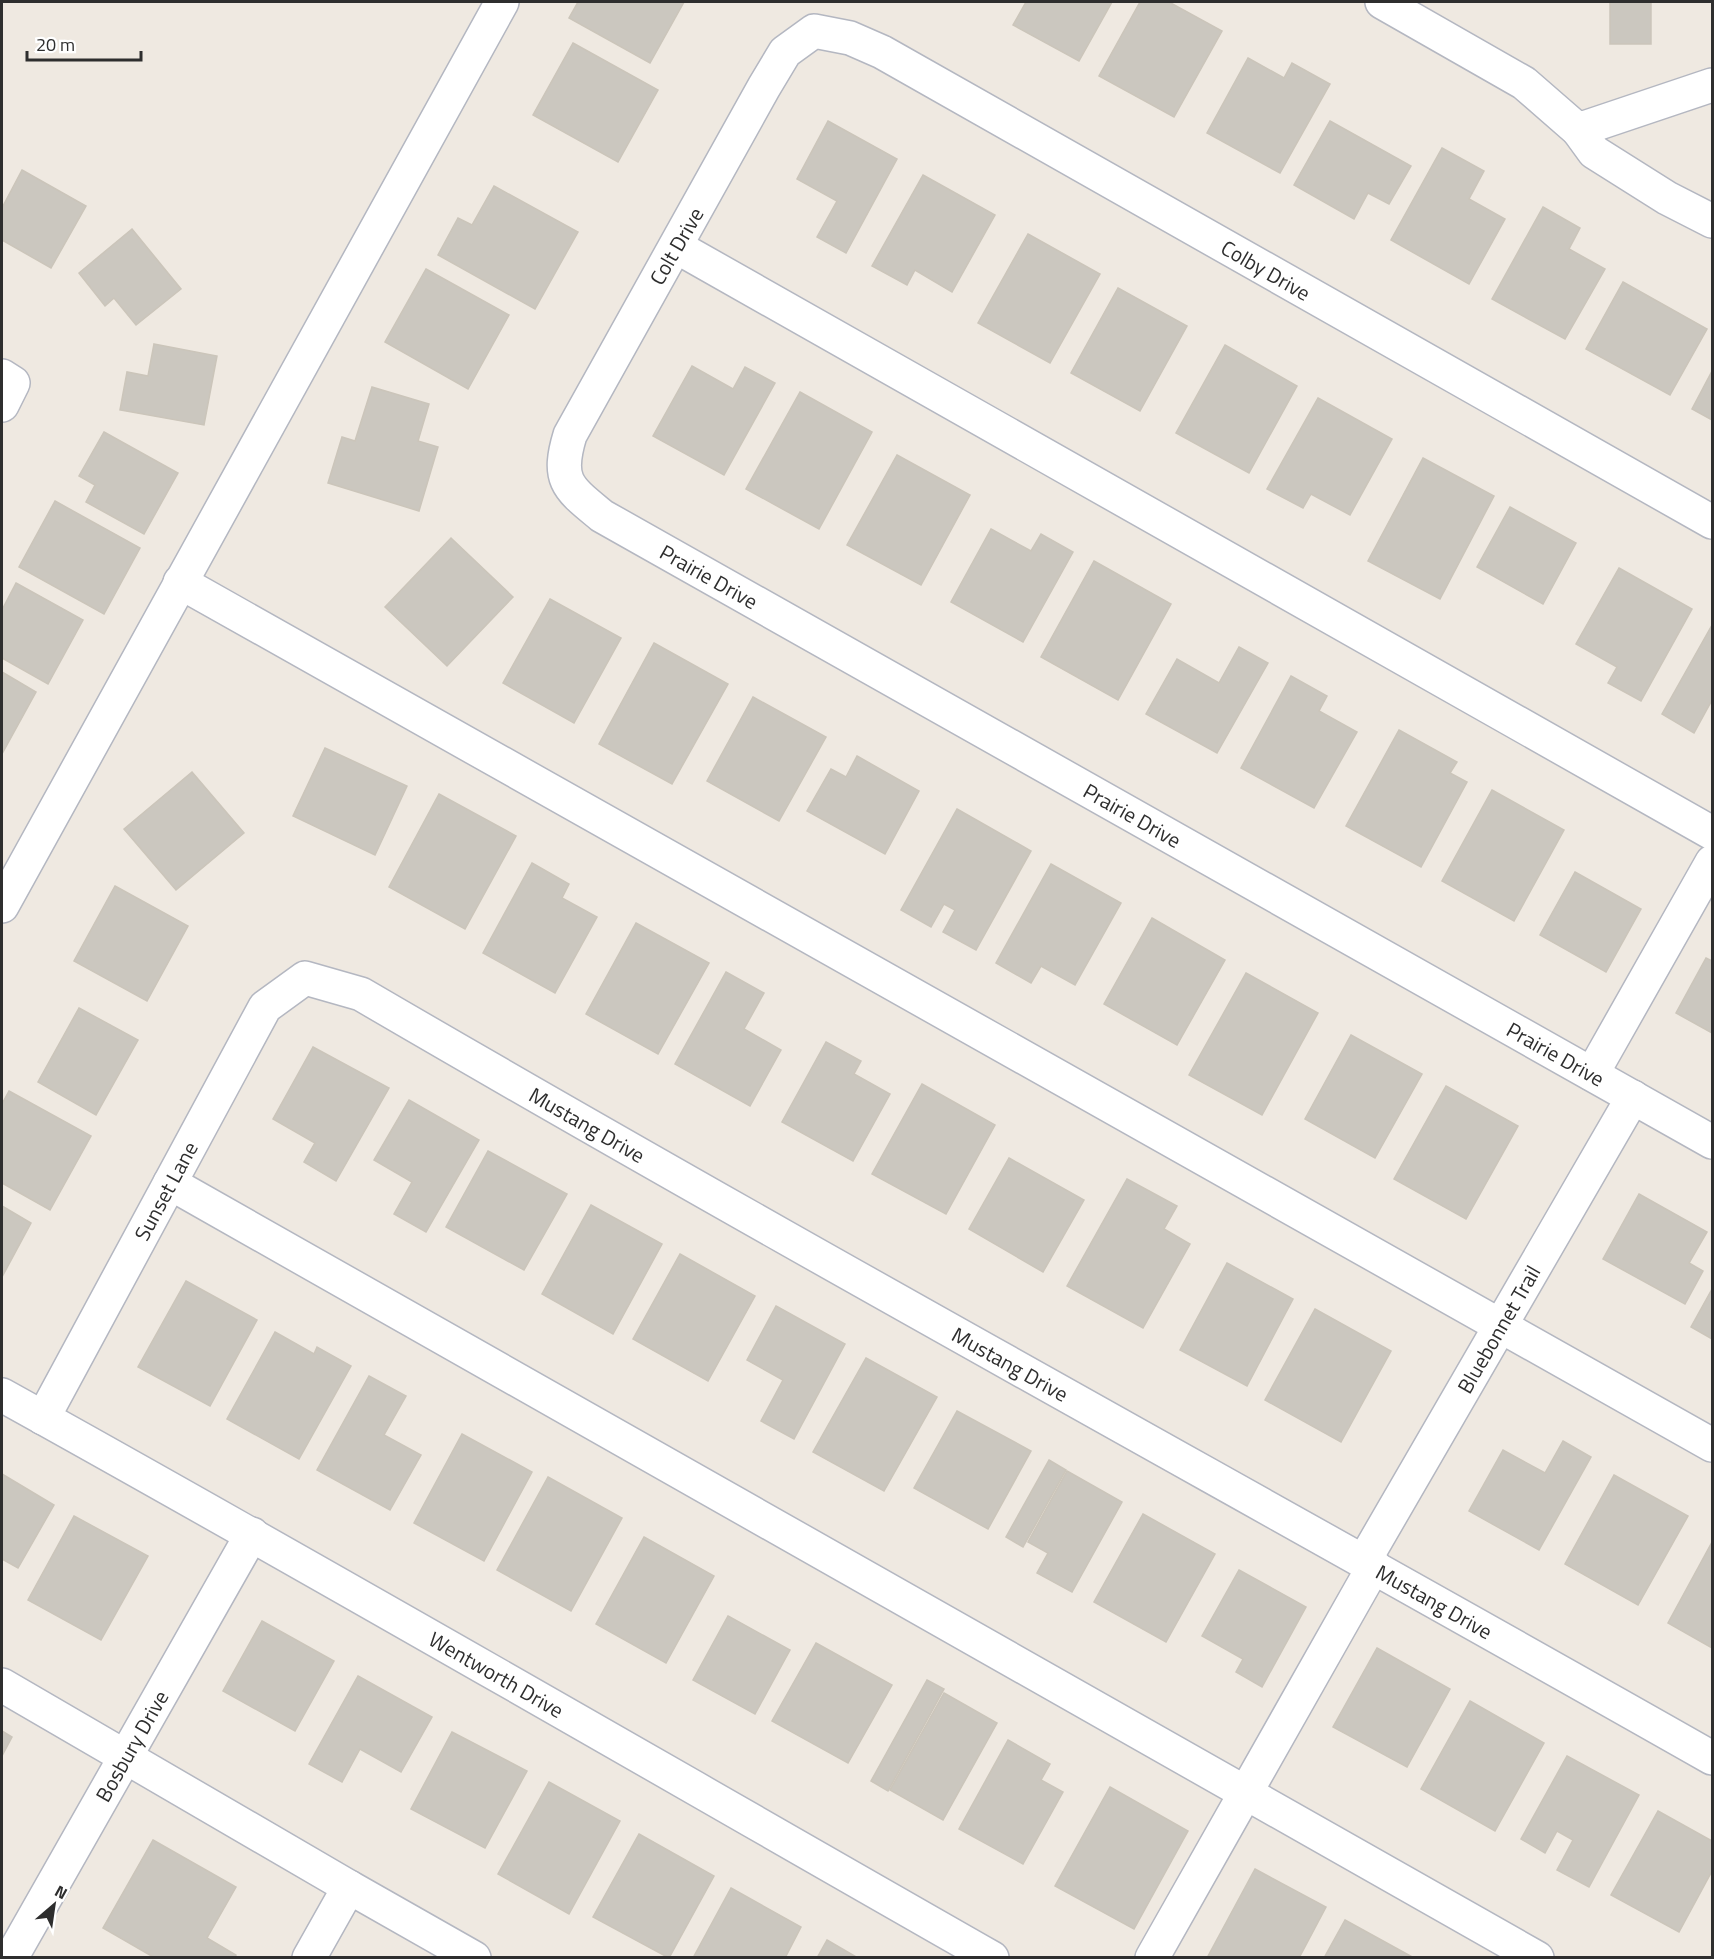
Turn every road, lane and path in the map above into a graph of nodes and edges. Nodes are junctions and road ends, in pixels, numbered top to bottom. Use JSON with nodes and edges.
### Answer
{"nodes":[{"id":1,"x":502,"y":2,"type":"edge"},
{"id":2,"x":1382,"y":2,"type":"edge"},
{"id":3,"x":814,"y":31,"type":"joint"},
{"id":4,"x":1713,"y":85,"type":"edge"},
{"id":5,"x":1578,"y":130,"type":"junction"},
{"id":6,"x":1713,"y":221,"type":"edge"},
{"id":7,"x":677,"y":247,"type":"junction"},
{"id":8,"x":2,"y":376,"type":"edge"},
{"id":9,"x":2,"y":405,"type":"edge"},
{"id":10,"x":563,"y":475,"type":"joint"},
{"id":11,"x":1713,"y":522,"type":"edge"},
{"id":12,"x":180,"y":582,"type":"junction"},
{"id":13,"x":1713,"y":833,"type":"edge"},
{"id":14,"x":1713,"y":862,"type":"edge"},
{"id":15,"x":2,"y":906,"type":"edge"},
{"id":16,"x":305,"y":978,"type":"joint"},
{"id":17,"x":1592,"y":1074,"type":"junction"},
{"id":18,"x":1633,"y":1097,"type":"junction"},
{"id":19,"x":1713,"y":1142,"type":"edge"},
{"id":20,"x":170,"y":1183,"type":"junction"},
{"id":21,"x":1501,"y":1325,"type":"junction"},
{"id":22,"x":2,"y":1395,"type":"edge"},
{"id":23,"x":43,"y":1418,"type":"junction"},
{"id":24,"x":1713,"y":1445,"type":"edge"},
{"id":25,"x":252,"y":1534,"type":"junction"},
{"id":26,"x":1369,"y":1563,"type":"junction"},
{"id":27,"x":2,"y":1685,"type":"edge"},
{"id":28,"x":126,"y":1756,"type":"junction"},
{"id":29,"x":1713,"y":1758,"type":"edge"},
{"id":30,"x":1245,"y":1792,"type":"junction"},
{"id":31,"x":349,"y":1887,"type":"junction"},
{"id":32,"x":11,"y":1958,"type":"edge"},
{"id":33,"x":309,"y":1958,"type":"edge"},
{"id":34,"x":474,"y":1958,"type":"edge"},
{"id":35,"x":992,"y":1958,"type":"edge"},
{"id":36,"x":1152,"y":1958,"type":"edge"},
{"id":37,"x":1537,"y":1958,"type":"edge"}],
"edges":[{"from":1,"to":12,"type":"street"},
{"from":2,"to":5,"type":"street"},
{"from":3,"to":7,"type":"street","name":"Colt Drive"},
{"from":3,"to":11,"type":"street","name":"Colby Drive"},
{"from":4,"to":5,"type":"street"},
{"from":5,"to":6,"type":"street"},
{"from":7,"to":10,"type":"street","name":"Colt Drive"},
{"from":7,"to":13,"type":"street"},
{"from":8,"to":9,"type":"street"},
{"from":10,"to":17,"type":"street","name":"Prairie Drive"},
{"from":12,"to":15,"type":"street"},
{"from":12,"to":21,"type":"street"},
{"from":14,"to":17,"type":"street"},
{"from":16,"to":20,"type":"street","name":"Sunset Lane"},
{"from":16,"to":26,"type":"street","name":"Mustang Drive"},
{"from":17,"to":18,"type":"street","name":"Prairie Drive"},
{"from":18,"to":19,"type":"street","name":"Prairie Drive"},
{"from":18,"to":21,"type":"street","name":"Bluebonnet Trail"},
{"from":20,"to":23,"type":"street","name":"Sunset Lane"},
{"from":20,"to":30,"type":"street"},
{"from":21,"to":24,"type":"street"},
{"from":21,"to":26,"type":"street","name":"Bluebonnet Trail"},
{"from":22,"to":23,"type":"street","name":"Wentworth Drive"},
{"from":23,"to":25,"type":"street","name":"Wentworth Drive"},
{"from":25,"to":28,"type":"street","name":"Bosbury Drive"},
{"from":25,"to":35,"type":"street","name":"Wentworth Drive"},
{"from":26,"to":29,"type":"street","name":"Mustang Drive"},
{"from":26,"to":30,"type":"street","name":"Bluebonnet Trail"},
{"from":27,"to":28,"type":"street"},
{"from":28,"to":31,"type":"street"},
{"from":28,"to":32,"type":"street","name":"Bosbury Drive"},
{"from":30,"to":36,"type":"street","name":"Bluebonnet Trail"},
{"from":30,"to":37,"type":"street"},
{"from":31,"to":33,"type":"street"},
{"from":31,"to":34,"type":"street"}]}
